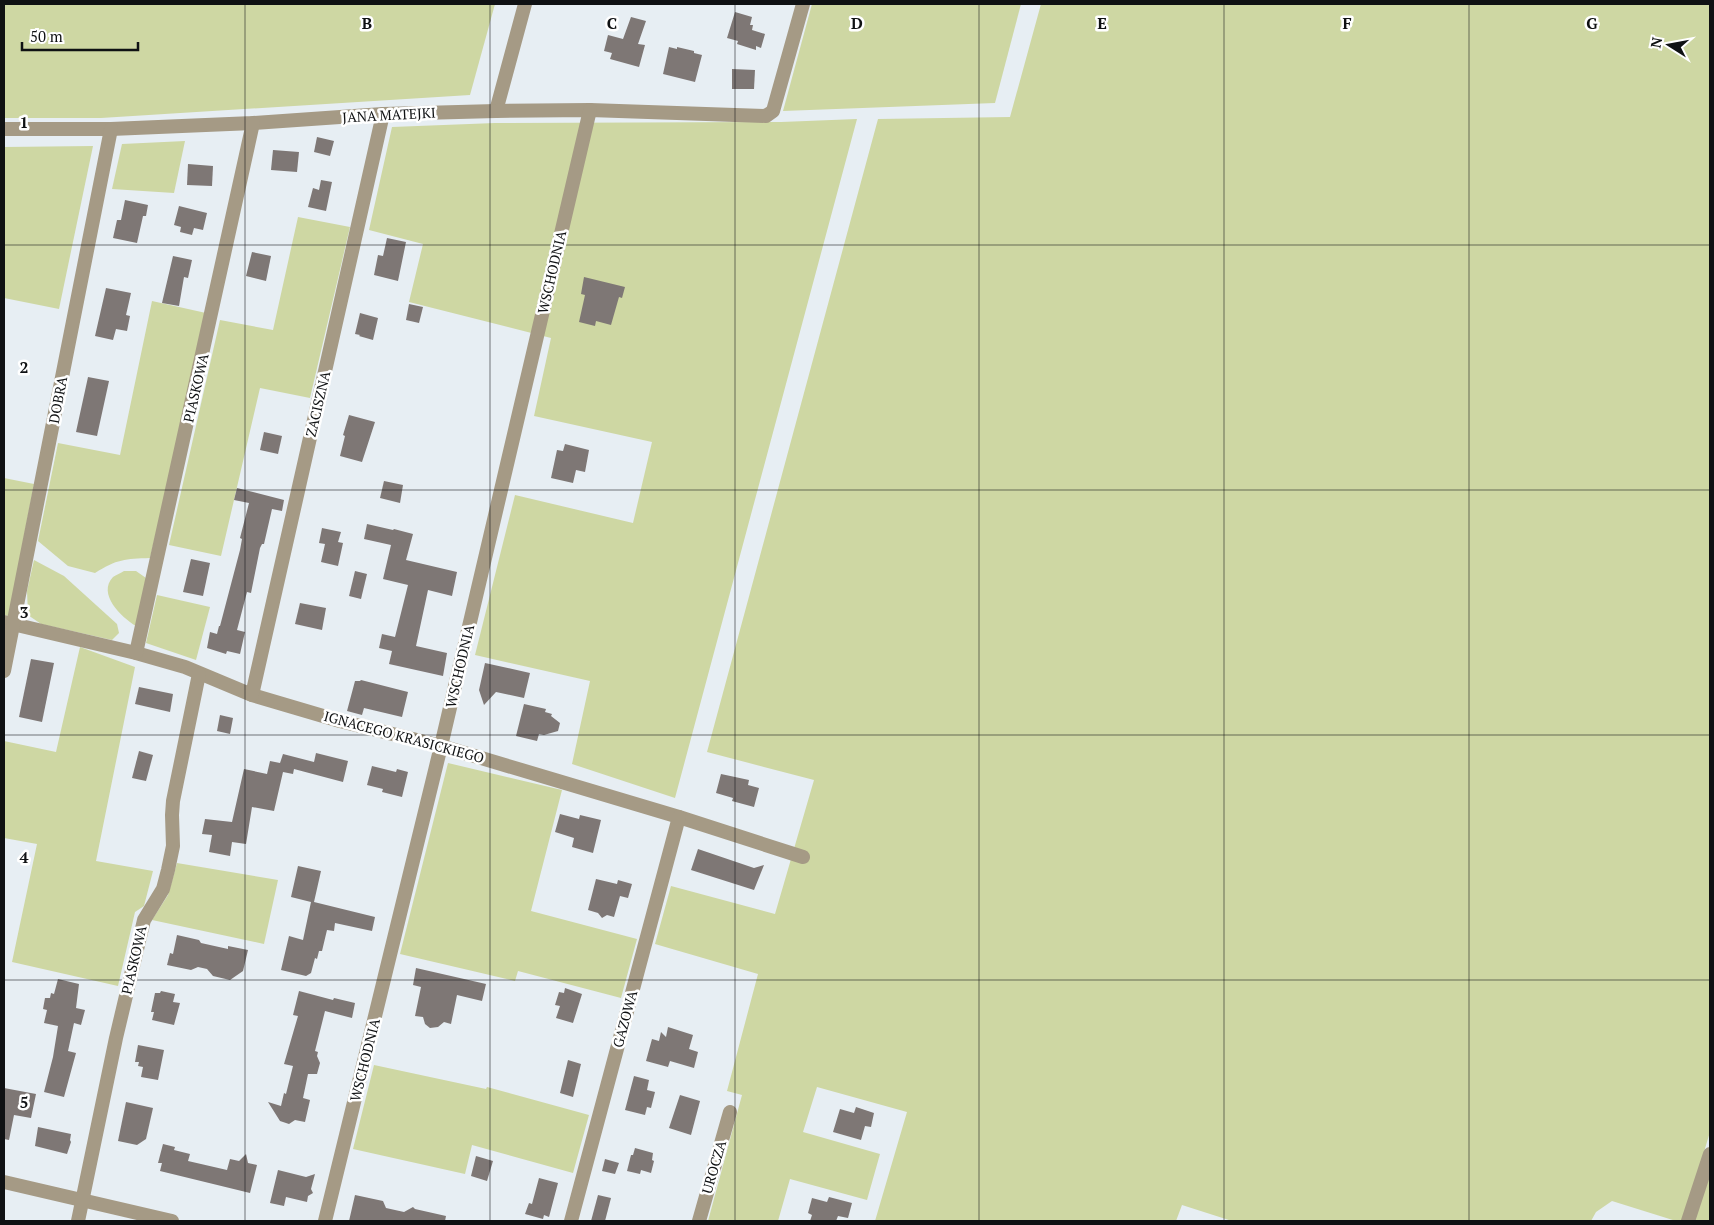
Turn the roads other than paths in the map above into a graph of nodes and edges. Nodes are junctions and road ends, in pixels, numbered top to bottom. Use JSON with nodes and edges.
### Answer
{"nodes":[{"id":1,"x":525,"y":4,"type":"edge"},
{"id":2,"x":803,"y":4,"type":"edge"},
{"id":3,"x":590,"y":110,"type":"junction"},
{"id":4,"x":496,"y":111,"type":"junction"},
{"id":5,"x":383,"y":114,"type":"junction"},
{"id":6,"x":253,"y":122,"type":"junction"},
{"id":7,"x":4,"y":129,"type":"edge"},
{"id":8,"x":111,"y":129,"type":"junction"},
{"id":9,"x":9,"y":623,"type":"edge"},
{"id":10,"x":136,"y":653,"type":"junction"},
{"id":11,"x":4,"y":671,"type":"edge"},
{"id":12,"x":199,"y":674,"type":"junction"},
{"id":13,"x":252,"y":695,"type":"junction"},
{"id":14,"x":441,"y":746,"type":"junction"},
{"id":15,"x":679,"y":817,"type":"junction"},
{"id":16,"x":803,"y":857,"type":"dead end"},
{"id":17,"x":730,"y":1112,"type":"dead end"},
{"id":18,"x":1710,"y":1154,"type":"edge"},
{"id":19,"x":4,"y":1182,"type":"edge"},
{"id":20,"x":83,"y":1200,"type":"junction"},
{"id":21,"x":78,"y":1221,"type":"edge"},
{"id":22,"x":172,"y":1221,"type":"edge"},
{"id":23,"x":325,"y":1221,"type":"edge"},
{"id":24,"x":571,"y":1221,"type":"edge"},
{"id":25,"x":699,"y":1221,"type":"edge"},
{"id":26,"x":1688,"y":1221,"type":"edge"}],
"edges":[{"from":1,"to":4,"type":"street"},
{"from":2,"to":3,"type":"street","name":"JANA MATEJKI"},
{"from":3,"to":4,"type":"street","name":"JANA MATEJKI"},
{"from":3,"to":14,"type":"street","name":"WSCHODNIA"},
{"from":4,"to":5,"type":"street","name":"JANA MATEJKI"},
{"from":5,"to":6,"type":"street","name":"JANA MATEJKI"},
{"from":5,"to":13,"type":"street","name":"ZACISZNA"},
{"from":6,"to":8,"type":"street","name":"JANA MATEJKI"},
{"from":6,"to":10,"type":"street","name":"PIASKOWA"},
{"from":7,"to":8,"type":"street","name":"JANA MATEJKI"},
{"from":8,"to":9,"type":"street","name":"DOBRA"},
{"from":9,"to":10,"type":"street","name":"IGNACEGO KRASICKIEGO"},
{"from":9,"to":11,"type":"street","name":"DOBRA"},
{"from":10,"to":12,"type":"street","name":"IGNACEGO KRASICKIEGO"},
{"from":12,"to":13,"type":"street","name":"IGNACEGO KRASICKIEGO"},
{"from":12,"to":20,"type":"street","name":"PIASKOWA"},
{"from":13,"to":14,"type":"street","name":"IGNACEGO KRASICKIEGO"},
{"from":14,"to":15,"type":"street","name":"IGNACEGO KRASICKIEGO"},
{"from":14,"to":23,"type":"street","name":"WSCHODNIA"},
{"from":15,"to":16,"type":"street","name":"IGNACEGO KRASICKIEGO"},
{"from":15,"to":24,"type":"street","name":"GAZOWA"},
{"from":17,"to":25,"type":"street","name":"UROCZA"},
{"from":18,"to":26,"type":"street"},
{"from":19,"to":20,"type":"street"},
{"from":20,"to":21,"type":"street","name":"PIASKOWA"},
{"from":20,"to":22,"type":"street"}]}
